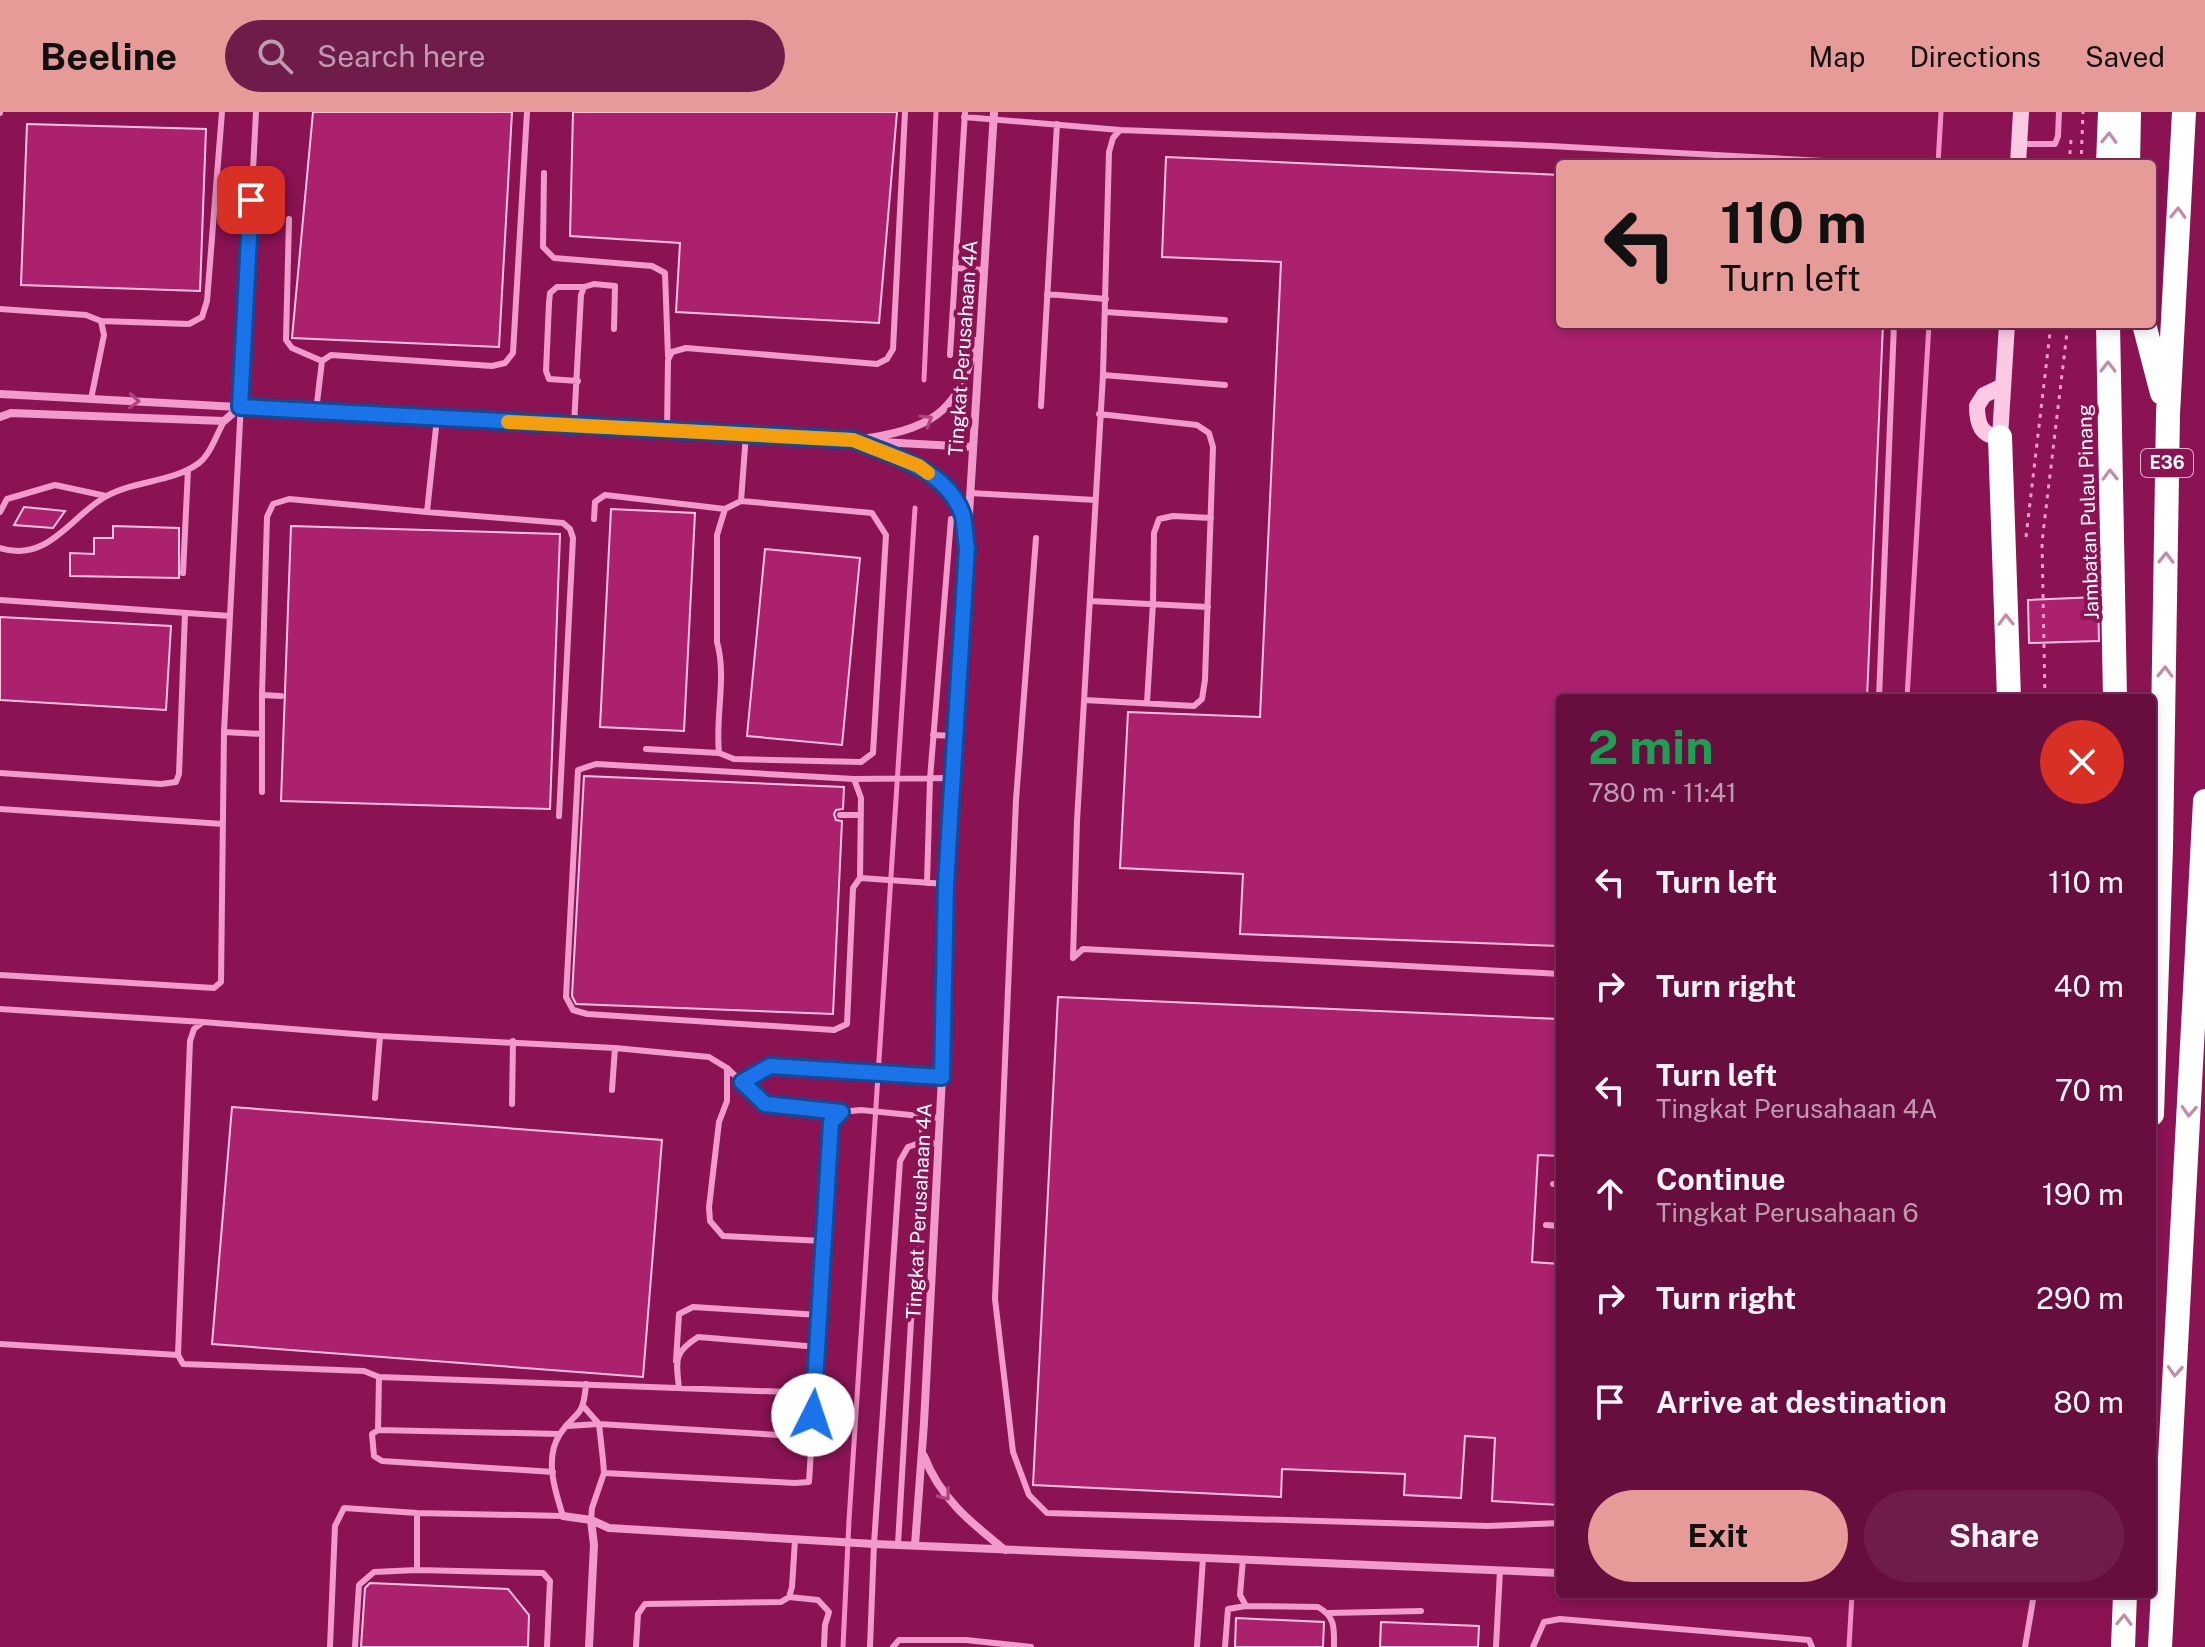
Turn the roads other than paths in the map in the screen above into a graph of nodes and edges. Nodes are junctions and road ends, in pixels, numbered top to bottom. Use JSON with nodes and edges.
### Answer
{"nodes":[{"id":1,"x":222,"y":112,"type":"edge"},
{"id":2,"x":256,"y":112,"type":"edge"},
{"id":3,"x":527,"y":112,"type":"edge"},
{"id":4,"x":905,"y":112,"type":"edge"},
{"id":5,"x":2021,"y":112,"type":"edge"},
{"id":6,"x":2059,"y":112,"type":"edge"},
{"id":7,"x":2110,"y":112,"type":"edge"},
{"id":8,"x":2129,"y":112,"type":"edge"},
{"id":9,"x":2184,"y":112,"type":"edge"},
{"id":10,"x":964,"y":114,"type":"edge"},
{"id":11,"x":994,"y":115,"type":"edge"},
{"id":12,"x":1057,"y":124,"type":"junction"},
{"id":13,"x":1120,"y":130,"type":"junction"},
{"id":14,"x":2019,"y":144,"type":"junction"},
{"id":15,"x":1806,"y":160,"type":"edge"},
{"id":16,"x":2018,"y":160,"type":"edge"},
{"id":17,"x":2108,"y":160,"type":"edge"},
{"id":18,"x":2128,"y":160,"type":"edge"},
{"id":19,"x":544,"y":173,"type":"dead end"},
{"id":20,"x":289,"y":219,"type":"dead end"},
{"id":21,"x":955,"y":268,"type":"junction"},
{"id":22,"x":984,"y":270,"type":"junction"},
{"id":23,"x":584,"y":287,"type":"junction"},
{"id":24,"x":1047,"y":294,"type":"junction"},
{"id":25,"x":1106,"y":299,"type":"junction"},
{"id":26,"x":0,"y":309,"type":"edge"},
{"id":27,"x":1106,"y":312,"type":"junction"},
{"id":28,"x":981,"y":320,"type":"junction"},
{"id":29,"x":1225,"y":320,"type":"dead end"},
{"id":30,"x":101,"y":321,"type":"junction"},
{"id":31,"x":1894,"y":328,"type":"edge"},
{"id":32,"x":2007,"y":328,"type":"edge"},
{"id":33,"x":2108,"y":328,"type":"edge"},
{"id":34,"x":2145,"y":328,"type":"edge"},
{"id":35,"x":614,"y":329,"type":"dead end"},
{"id":36,"x":950,"y":355,"type":"dead end"},
{"id":37,"x":668,"y":360,"type":"junction"},
{"id":38,"x":322,"y":361,"type":"junction"},
{"id":39,"x":1103,"y":375,"type":"junction"},
{"id":40,"x":578,"y":381,"type":"junction"},
{"id":41,"x":1225,"y":385,"type":"dead end"},
{"id":42,"x":2003,"y":386,"type":"junction"},
{"id":43,"x":0,"y":394,"type":"edge"},
{"id":44,"x":91,"y":399,"type":"junction"},
{"id":45,"x":1041,"y":406,"type":"dead end"},
{"id":46,"x":240,"y":407,"type":"junction"},
{"id":47,"x":316,"y":411,"type":"junction"},
{"id":48,"x":1099,"y":414,"type":"junction"},
{"id":49,"x":2168,"y":414,"type":"junction"},
{"id":50,"x":0,"y":417,"type":"edge"},
{"id":51,"x":437,"y":418,"type":"junction"},
{"id":52,"x":224,"y":421,"type":"junction"},
{"id":53,"x":574,"y":425,"type":"junction"},
{"id":54,"x":667,"y":430,"type":"junction"},
{"id":55,"x":746,"y":434,"type":"junction"},
{"id":56,"x":2000,"y":437,"type":"junction"},
{"id":57,"x":853,"y":440,"type":"junction"},
{"id":58,"x":973,"y":447,"type":"junction"},
{"id":59,"x":188,"y":470,"type":"junction"},
{"id":60,"x":970,"y":493,"type":"junction"},
{"id":61,"x":106,"y":496,"type":"junction"},
{"id":62,"x":1095,"y":500,"type":"junction"},
{"id":63,"x":741,"y":501,"type":"junction"},
{"id":64,"x":725,"y":509,"type":"junction"},
{"id":65,"x":0,"y":512,"type":"edge"},
{"id":66,"x":427,"y":512,"type":"junction"},
{"id":67,"x":1211,"y":518,"type":"junction"},
{"id":68,"x":594,"y":519,"type":"dead end"},
{"id":69,"x":951,"y":519,"type":"dead end"},
{"id":70,"x":1036,"y":538,"type":"dead end"},
{"id":71,"x":0,"y":548,"type":"edge"},
{"id":72,"x":967,"y":548,"type":"junction"},
{"id":73,"x":947,"y":563,"type":"junction"},
{"id":74,"x":966,"y":565,"type":"junction"},
{"id":75,"x":183,"y":573,"type":"dead end"},
{"id":76,"x":0,"y":600,"type":"edge"},
{"id":77,"x":1090,"y":601,"type":"junction"},
{"id":78,"x":1153,"y":603,"type":"junction"},
{"id":79,"x":1208,"y":607,"type":"junction"},
{"id":80,"x":185,"y":613,"type":"junction"},
{"id":81,"x":230,"y":616,"type":"junction"},
{"id":82,"x":1879,"y":694,"type":"edge"},
{"id":83,"x":2009,"y":694,"type":"edge"},
{"id":84,"x":2115,"y":694,"type":"edge"},
{"id":85,"x":262,"y":695,"type":"junction"},
{"id":86,"x":281,"y":696,"type":"dead end"},
{"id":87,"x":1084,"y":700,"type":"junction"},
{"id":88,"x":1147,"y":703,"type":"junction"},
{"id":89,"x":224,"y":732,"type":"junction"},
{"id":90,"x":262,"y":734,"type":"junction"},
{"id":91,"x":933,"y":735,"type":"junction"},
{"id":92,"x":955,"y":736,"type":"junction"},
{"id":93,"x":646,"y":749,"type":"dead end"},
{"id":94,"x":719,"y":753,"type":"junction"},
{"id":95,"x":0,"y":773,"type":"edge"},
{"id":96,"x":953,"y":778,"type":"junction"},
{"id":97,"x":854,"y":779,"type":"junction"},
{"id":98,"x":930,"y":779,"type":"junction"},
{"id":99,"x":262,"y":792,"type":"dead end"},
{"id":100,"x":2205,"y":801,"type":"edge"},
{"id":101,"x":0,"y":809,"type":"edge"},
{"id":102,"x":840,"y":815,"type":"dead end"},
{"id":103,"x":861,"y":815,"type":"junction"},
{"id":104,"x":559,"y":816,"type":"dead end"},
{"id":105,"x":223,"y":824,"type":"junction"},
{"id":106,"x":2203,"y":852,"type":"edge"},
{"id":107,"x":860,"y":878,"type":"junction"},
{"id":108,"x":927,"y":883,"type":"junction"},
{"id":109,"x":946,"y":884,"type":"junction"},
{"id":110,"x":1556,"y":974,"type":"edge"},
{"id":111,"x":0,"y":975,"type":"edge"},
{"id":112,"x":2156,"y":995,"type":"edge"},
{"id":113,"x":0,"y":1009,"type":"edge"},
{"id":114,"x":203,"y":1022,"type":"junction"},
{"id":115,"x":380,"y":1036,"type":"junction"},
{"id":116,"x":513,"y":1041,"type":"junction"},
{"id":117,"x":615,"y":1048,"type":"junction"},
{"id":118,"x":727,"y":1068,"type":"junction"},
{"id":119,"x":942,"y":1077,"type":"junction"},
{"id":120,"x":742,"y":1082,"type":"junction"},
{"id":121,"x":612,"y":1090,"type":"dead end"},
{"id":122,"x":375,"y":1098,"type":"dead end"},
{"id":123,"x":512,"y":1104,"type":"dead end"},
{"id":124,"x":841,"y":1112,"type":"junction"},
{"id":125,"x":923,"y":1116,"type":"junction"},
{"id":126,"x":940,"y":1118,"type":"junction"},
{"id":127,"x":922,"y":1142,"type":"junction"},
{"id":128,"x":939,"y":1144,"type":"junction"},
{"id":129,"x":1546,"y":1225,"type":"dead end"},
{"id":130,"x":1556,"y":1226,"type":"edge"},
{"id":131,"x":823,"y":1241,"type":"junction"},
{"id":132,"x":819,"y":1315,"type":"junction"},
{"id":133,"x":0,"y":1344,"type":"edge"},
{"id":134,"x":818,"y":1347,"type":"junction"},
{"id":135,"x":178,"y":1355,"type":"junction"},
{"id":136,"x":676,"y":1361,"type":"junction"},
{"id":137,"x":379,"y":1377,"type":"junction"},
{"id":138,"x":586,"y":1384,"type":"junction"},
{"id":139,"x":679,"y":1388,"type":"junction"},
{"id":140,"x":815,"y":1393,"type":"junction"},
{"id":141,"x":584,"y":1407,"type":"junction"},
{"id":142,"x":924,"y":1423,"type":"junction"},
{"id":143,"x":599,"y":1424,"type":"junction"},
{"id":144,"x":567,"y":1426,"type":"junction"},
{"id":145,"x":378,"y":1430,"type":"junction"},
{"id":146,"x":559,"y":1434,"type":"junction"},
{"id":147,"x":812,"y":1437,"type":"junction"},
{"id":148,"x":553,"y":1472,"type":"junction"},
{"id":149,"x":604,"y":1473,"type":"junction"},
{"id":150,"x":417,"y":1513,"type":"junction"},
{"id":151,"x":563,"y":1516,"type":"junction"},
{"id":152,"x":591,"y":1520,"type":"junction"},
{"id":153,"x":1556,"y":1523,"type":"edge"},
{"id":154,"x":795,"y":1540,"type":"junction"},
{"id":155,"x":874,"y":1544,"type":"junction"},
{"id":156,"x":898,"y":1544,"type":"junction"},
{"id":157,"x":915,"y":1545,"type":"junction"},
{"id":158,"x":1005,"y":1550,"type":"junction"},
{"id":159,"x":1203,"y":1558,"type":"junction"},
{"id":160,"x":1243,"y":1559,"type":"junction"},
{"id":161,"x":417,"y":1570,"type":"junction"},
{"id":162,"x":1500,"y":1570,"type":"junction"},
{"id":163,"x":1556,"y":1573,"type":"edge"},
{"id":164,"x":789,"y":1597,"type":"junction"},
{"id":165,"x":2033,"y":1598,"type":"edge"},
{"id":166,"x":2125,"y":1598,"type":"edge"},
{"id":167,"x":1246,"y":1606,"type":"junction"},
{"id":168,"x":1421,"y":1611,"type":"dead end"},
{"id":169,"x":1329,"y":1613,"type":"junction"},
{"id":170,"x":330,"y":1647,"type":"edge"},
{"id":171,"x":355,"y":1647,"type":"edge"},
{"id":172,"x":547,"y":1647,"type":"edge"},
{"id":173,"x":589,"y":1647,"type":"edge"},
{"id":174,"x":636,"y":1647,"type":"edge"},
{"id":175,"x":824,"y":1647,"type":"edge"},
{"id":176,"x":870,"y":1647,"type":"edge"},
{"id":177,"x":893,"y":1647,"type":"edge"},
{"id":178,"x":1031,"y":1647,"type":"edge"},
{"id":179,"x":1197,"y":1647,"type":"edge"},
{"id":180,"x":1225,"y":1647,"type":"edge"},
{"id":181,"x":1334,"y":1647,"type":"edge"},
{"id":182,"x":1496,"y":1647,"type":"edge"},
{"id":183,"x":1533,"y":1647,"type":"edge"},
{"id":184,"x":1812,"y":1647,"type":"edge"},
{"id":185,"x":2025,"y":1647,"type":"edge"},
{"id":186,"x":2123,"y":1647,"type":"edge"},
{"id":187,"x":2160,"y":1647,"type":"edge"}],
"edges":[{"from":1,"to":30,"type":"lane"},
{"from":2,"to":46,"type":"lane"},
{"from":3,"to":38,"type":"lane"},
{"from":4,"to":37,"type":"lane"},
{"from":5,"to":14,"type":"street"},
{"from":6,"to":14,"type":"lane"},
{"from":17,"to":7,"type":"highway","one_way":true},
{"from":8,"to":18,"type":"highway"},
{"from":49,"to":9,"type":"highway","number":"E36","one_way":true},
{"from":10,"to":11,"type":"lane"},
{"from":10,"to":21,"type":"lane"},
{"from":11,"to":12,"type":"lane"},
{"from":11,"to":22,"type":"street","name":"Tingkat Perusahaan 4A"},
{"from":12,"to":13,"type":"lane"},
{"from":12,"to":24,"type":"lane"},
{"from":13,"to":15,"type":"lane"},
{"from":13,"to":25,"type":"lane"},
{"from":14,"to":16,"type":"street"},
{"from":19,"to":37,"type":"lane"},
{"from":20,"to":38,"type":"lane"},
{"from":21,"to":22,"type":"lane"},
{"from":21,"to":36,"type":"lane"},
{"from":22,"to":28,"type":"street","name":"Tingkat Perusahaan 4A"},
{"from":23,"to":35,"type":"lane"},
{"from":23,"to":40,"type":"lane"},
{"from":23,"to":40,"type":"lane"},
{"from":24,"to":25,"type":"lane"},
{"from":24,"to":45,"type":"lane"},
{"from":25,"to":27,"type":"lane"},
{"from":26,"to":30,"type":"lane"},
{"from":27,"to":29,"type":"lane"},
{"from":27,"to":39,"type":"lane"},
{"from":57,"to":28,"type":"street","one_way":true},
{"from":28,"to":58,"type":"street","name":"Tingkat Perusahaan 4A"},
{"from":30,"to":44,"type":"lane"},
{"from":31,"to":82,"type":"lane"},
{"from":32,"to":42,"type":"street"},
{"from":84,"to":33,"type":"highway","name":"Jambatan Pulau Pinang","one_way":true},
{"from":34,"to":49,"type":"highway"},
{"from":37,"to":54,"type":"lane"},
{"from":38,"to":47,"type":"lane"},
{"from":39,"to":41,"type":"lane"},
{"from":39,"to":48,"type":"lane"},
{"from":40,"to":53,"type":"lane"},
{"from":42,"to":56,"type":"street"},
{"from":42,"to":56,"type":"street"},
{"from":43,"to":44,"type":"street"},
{"from":44,"to":46,"type":"street","one_way":true},
{"from":46,"to":47,"type":"street"},
{"from":46,"to":52,"type":"street"},
{"from":46,"to":81,"type":"lane"},
{"from":47,"to":51,"type":"street"},
{"from":48,"to":62,"type":"lane"},
{"from":48,"to":67,"type":"lane"},
{"from":112,"to":49,"type":"highway","number":"E36","one_way":true},
{"from":50,"to":52,"type":"street"},
{"from":51,"to":53,"type":"street"},
{"from":51,"to":66,"type":"lane"},
{"from":52,"to":59,"type":"lane"},
{"from":53,"to":54,"type":"street"},
{"from":54,"to":55,"type":"street"},
{"from":55,"to":57,"type":"street"},
{"from":55,"to":63,"type":"lane"},
{"from":83,"to":56,"type":"highway","one_way":true},
{"from":57,"to":58,"type":"street"},
{"from":57,"to":72,"type":"street"},
{"from":58,"to":60,"type":"street","name":"Tingkat Perusahaan 4A"},
{"from":59,"to":61,"type":"lane"},
{"from":59,"to":75,"type":"lane"},
{"from":60,"to":62,"type":"lane"},
{"from":60,"to":72,"type":"street","name":"Tingkat Perusahaan 4A"},
{"from":61,"to":65,"type":"lane"},
{"from":61,"to":71,"type":"lane"},
{"from":62,"to":77,"type":"lane"},
{"from":63,"to":64,"type":"lane"},
{"from":63,"to":94,"type":"lane"},
{"from":64,"to":68,"type":"lane"},
{"from":64,"to":94,"type":"lane"},
{"from":66,"to":85,"type":"lane"},
{"from":66,"to":104,"type":"lane"},
{"from":67,"to":78,"type":"lane"},
{"from":67,"to":79,"type":"lane"},
{"from":69,"to":73,"type":"lane"},
{"from":70,"to":153,"type":"lane"},
{"from":72,"to":74,"type":"street","name":"Tingkat Perusahaan 4A"},
{"from":73,"to":74,"type":"lane"},
{"from":73,"to":91,"type":"lane"},
{"from":74,"to":92,"type":"street","name":"Tingkat Perusahaan 4A"},
{"from":76,"to":80,"type":"lane"},
{"from":77,"to":78,"type":"lane"},
{"from":77,"to":87,"type":"lane"},
{"from":78,"to":79,"type":"lane"},
{"from":78,"to":88,"type":"lane"},
{"from":79,"to":88,"type":"lane"},
{"from":80,"to":81,"type":"lane"},
{"from":80,"to":95,"type":"lane"},
{"from":81,"to":89,"type":"lane"},
{"from":85,"to":86,"type":"lane"},
{"from":85,"to":90,"type":"lane"},
{"from":87,"to":88,"type":"lane"},
{"from":87,"to":110,"type":"lane"},
{"from":89,"to":90,"type":"lane"},
{"from":89,"to":105,"type":"lane"},
{"from":90,"to":99,"type":"lane"},
{"from":91,"to":92,"type":"lane"},
{"from":91,"to":98,"type":"lane"},
{"from":92,"to":96,"type":"street","name":"Tingkat Perusahaan 4A"},
{"from":93,"to":94,"type":"lane"},
{"from":96,"to":98,"type":"lane"},
{"from":96,"to":109,"type":"street","name":"Tingkat Perusahaan 4A"},
{"from":97,"to":98,"type":"lane"},
{"from":97,"to":103,"type":"lane"},
{"from":97,"to":107,"type":"lane"},
{"from":98,"to":108,"type":"lane"},
{"from":100,"to":106,"type":"highway"},
{"from":101,"to":105,"type":"lane"},
{"from":102,"to":103,"type":"lane"},
{"from":103,"to":107,"type":"lane"},
{"from":105,"to":111,"type":"lane"},
{"from":106,"to":187,"type":"highway","one_way":true},
{"from":107,"to":108,"type":"lane"},
{"from":108,"to":109,"type":"lane"},
{"from":109,"to":119,"type":"street","name":"Tingkat Perusahaan 4A"},
{"from":113,"to":114,"type":"lane"},
{"from":114,"to":115,"type":"lane"},
{"from":114,"to":135,"type":"lane"},
{"from":115,"to":116,"type":"lane"},
{"from":115,"to":122,"type":"lane"},
{"from":116,"to":117,"type":"lane"},
{"from":116,"to":123,"type":"lane"},
{"from":117,"to":118,"type":"lane"},
{"from":117,"to":121,"type":"lane"},
{"from":118,"to":120,"type":"lane"},
{"from":118,"to":131,"type":"lane"},
{"from":119,"to":120,"type":"lane"},
{"from":119,"to":126,"type":"street","name":"Tingkat Perusahaan 4A"},
{"from":120,"to":124,"type":"lane"},
{"from":124,"to":125,"type":"lane"},
{"from":124,"to":131,"type":"lane"},
{"from":125,"to":126,"type":"lane"},
{"from":125,"to":127,"type":"lane"},
{"from":126,"to":128,"type":"street","name":"Tingkat Perusahaan 4A"},
{"from":127,"to":128,"type":"lane"},
{"from":127,"to":155,"type":"lane"},
{"from":127,"to":156,"type":"lane"},
{"from":128,"to":142,"type":"street","name":"Tingkat Perusahaan 4A"},
{"from":129,"to":130,"type":"lane"},
{"from":131,"to":132,"type":"lane"},
{"from":132,"to":134,"type":"lane"},
{"from":132,"to":136,"type":"lane"},
{"from":133,"to":135,"type":"lane"},
{"from":134,"to":136,"type":"lane"},
{"from":134,"to":140,"type":"lane"},
{"from":135,"to":137,"type":"lane"},
{"from":136,"to":139,"type":"lane"},
{"from":137,"to":138,"type":"lane"},
{"from":137,"to":145,"type":"lane"},
{"from":138,"to":139,"type":"lane"},
{"from":138,"to":141,"type":"lane"},
{"from":139,"to":140,"type":"lane"},
{"from":140,"to":147,"type":"lane"},
{"from":141,"to":143,"type":"lane"},
{"from":141,"to":144,"type":"lane"},
{"from":142,"to":157,"type":"street","name":"Tingkat Perusahaan 4A"},
{"from":142,"to":158,"type":"street","one_way":true},
{"from":143,"to":144,"type":"lane"},
{"from":143,"to":147,"type":"lane"},
{"from":143,"to":149,"type":"lane"},
{"from":144,"to":146,"type":"lane"},
{"from":145,"to":146,"type":"lane"},
{"from":145,"to":148,"type":"lane"},
{"from":146,"to":148,"type":"lane"},
{"from":147,"to":149,"type":"lane"},
{"from":148,"to":151,"type":"lane"},
{"from":149,"to":152,"type":"lane"},
{"from":150,"to":151,"type":"lane"},
{"from":150,"to":161,"type":"lane"},
{"from":150,"to":170,"type":"lane"},
{"from":151,"to":152,"type":"street"},
{"from":152,"to":154,"type":"street"},
{"from":152,"to":173,"type":"street"},
{"from":154,"to":155,"type":"street"},
{"from":154,"to":164,"type":"lane"},
{"from":155,"to":156,"type":"street"},
{"from":155,"to":176,"type":"lane"},
{"from":156,"to":157,"type":"street"},
{"from":157,"to":158,"type":"street"},
{"from":158,"to":159,"type":"street"},
{"from":159,"to":160,"type":"street"},
{"from":159,"to":179,"type":"lane"},
{"from":160,"to":162,"type":"street"},
{"from":160,"to":167,"type":"lane"},
{"from":161,"to":171,"type":"lane"},
{"from":161,"to":172,"type":"lane"},
{"from":162,"to":163,"type":"street"},
{"from":162,"to":182,"type":"lane"},
{"from":164,"to":174,"type":"lane"},
{"from":164,"to":175,"type":"lane"},
{"from":165,"to":185,"type":"lane"},
{"from":186,"to":166,"type":"highway","one_way":true},
{"from":167,"to":169,"type":"lane"},
{"from":167,"to":180,"type":"lane"},
{"from":168,"to":169,"type":"lane"},
{"from":169,"to":181,"type":"lane"},
{"from":177,"to":178,"type":"lane"},
{"from":183,"to":184,"type":"lane"}]}
